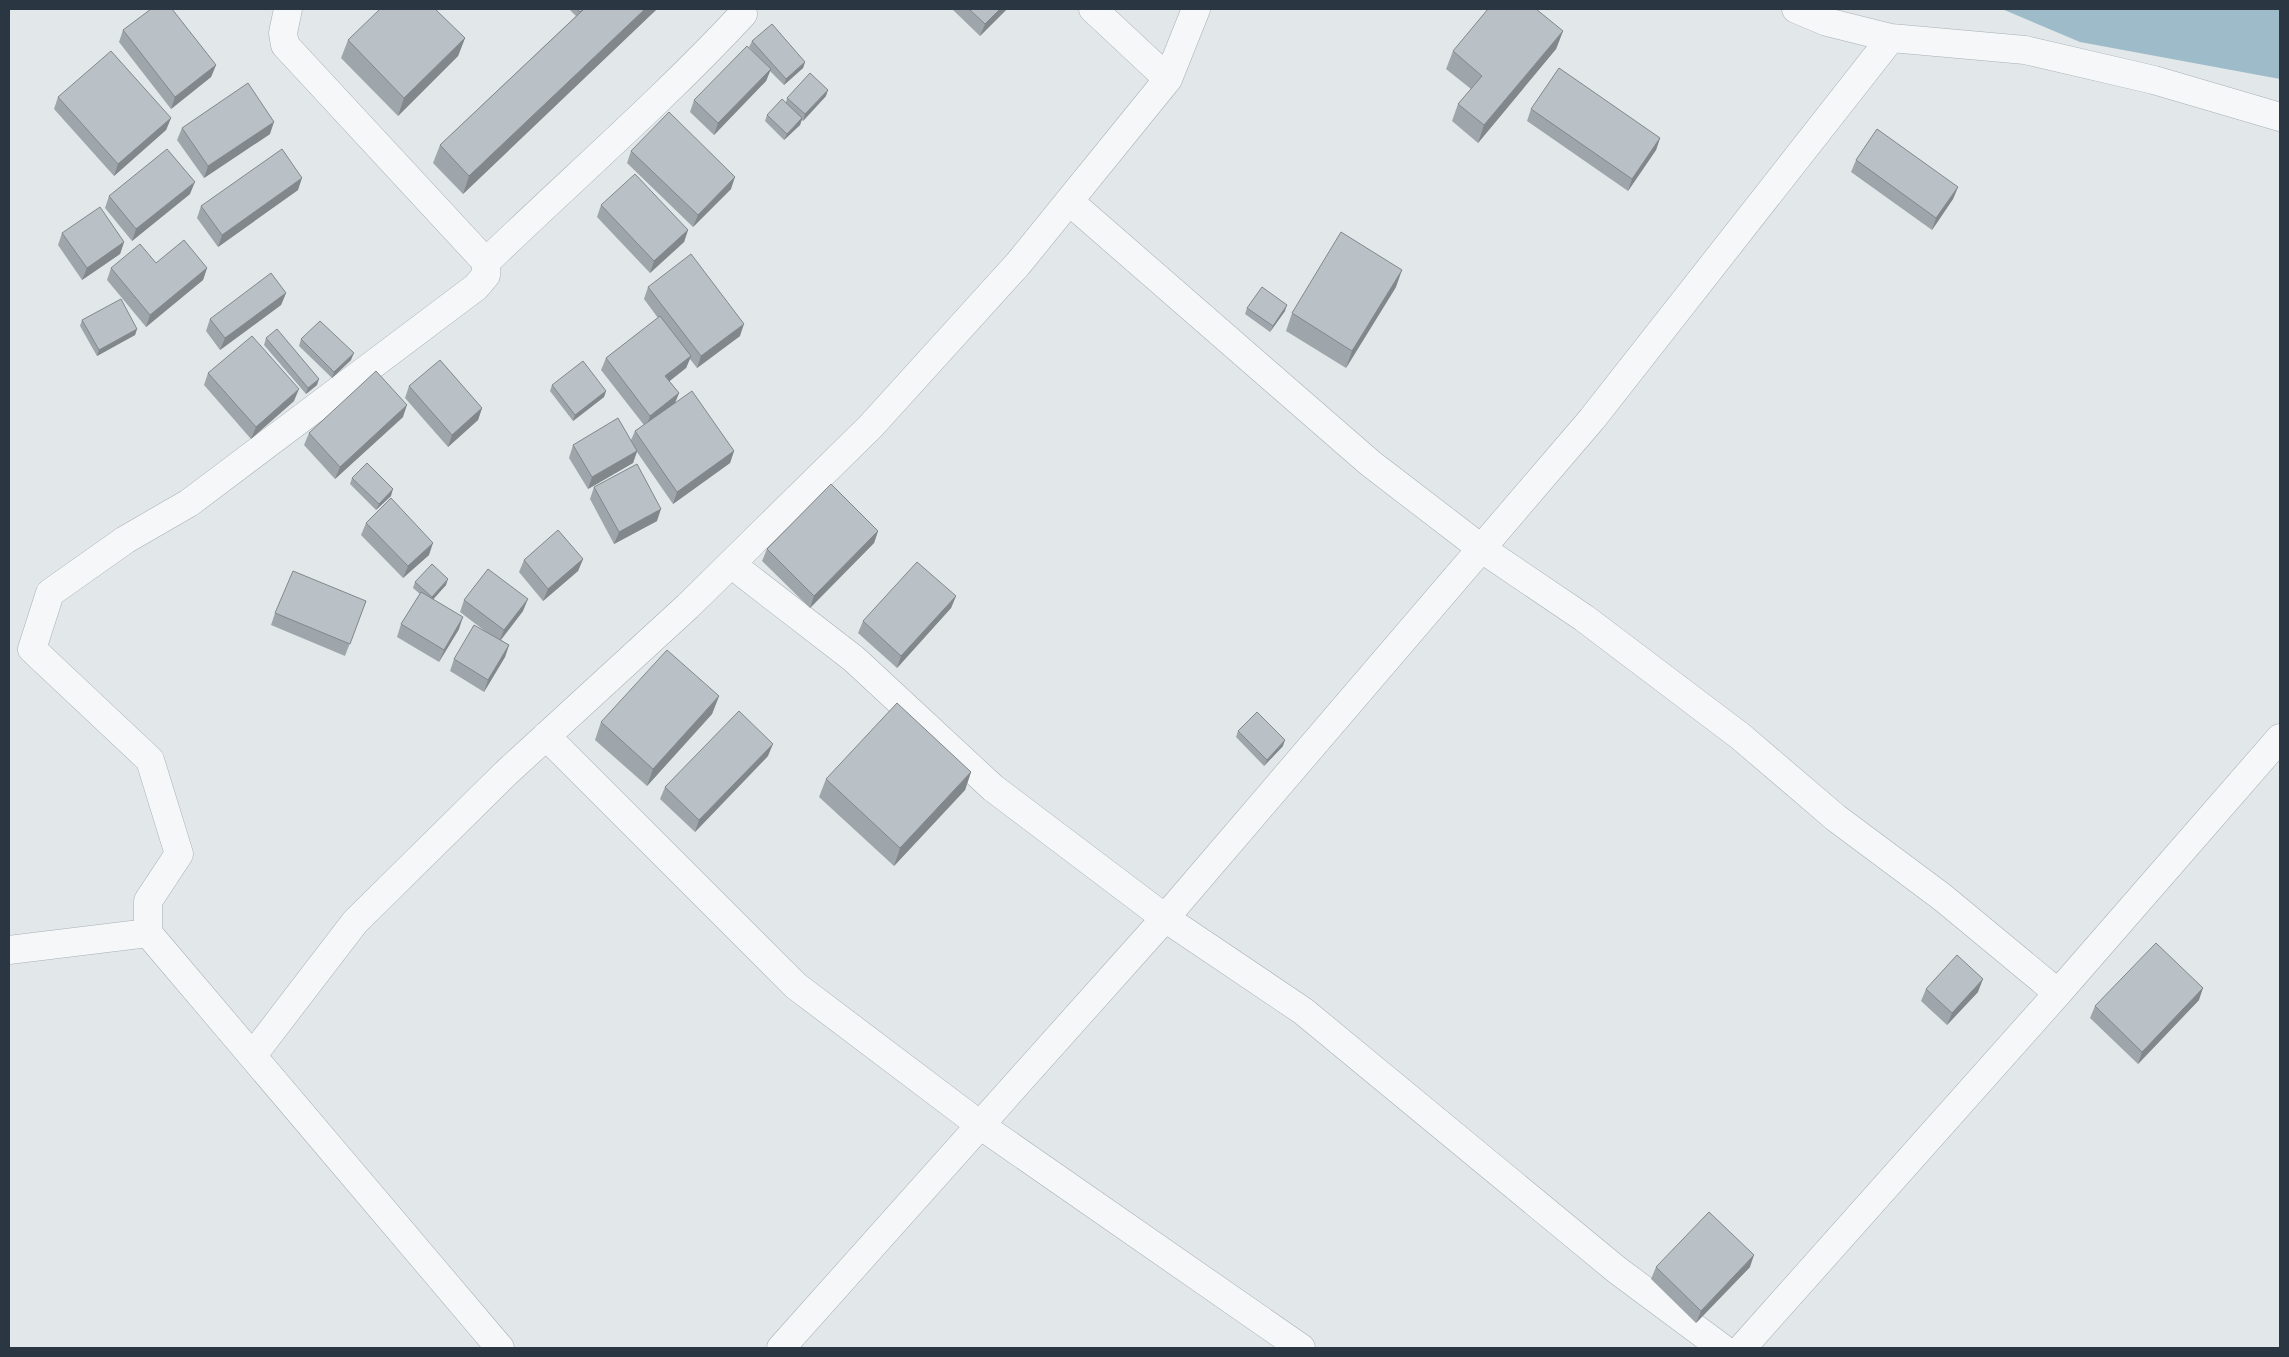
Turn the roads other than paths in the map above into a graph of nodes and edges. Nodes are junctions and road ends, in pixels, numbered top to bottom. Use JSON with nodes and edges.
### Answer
{"nodes":[{"id":1,"x":288,"y":9,"type":"edge"},
{"id":2,"x":1093,"y":9,"type":"edge"},
{"id":3,"x":1196,"y":9,"type":"edge"},
{"id":4,"x":1796,"y":9,"type":"edge"},
{"id":5,"x":744,"y":14,"type":"dead end"},
{"id":6,"x":1892,"y":38,"type":"junction"},
{"id":7,"x":1168,"y":79,"type":"junction"},
{"id":8,"x":2280,"y":117,"type":"edge"},
{"id":9,"x":1069,"y":201,"type":"junction"},
{"id":10,"x":486,"y":262,"type":"junction"},
{"id":11,"x":1482,"y":549,"type":"junction"},
{"id":12,"x":731,"y":564,"type":"junction"},
{"id":13,"x":546,"y":736,"type":"junction"},
{"id":14,"x":2280,"y":738,"type":"edge"},
{"id":15,"x":1165,"y":918,"type":"junction"},
{"id":16,"x":148,"y":933,"type":"junction"},
{"id":17,"x":9,"y":950,"type":"edge"},
{"id":18,"x":2058,"y":993,"type":"junction"},
{"id":19,"x":253,"y":1055,"type":"junction"},
{"id":20,"x":980,"y":1125,"type":"junction"},
{"id":21,"x":500,"y":1348,"type":"edge"},
{"id":22,"x":781,"y":1348,"type":"edge"},
{"id":23,"x":1301,"y":1348,"type":"edge"},
{"id":24,"x":1722,"y":1348,"type":"edge"},
{"id":25,"x":1742,"y":1348,"type":"edge"}],
"edges":[{"from":1,"to":10,"type":"street"},
{"from":2,"to":7,"type":"street"},
{"from":3,"to":7,"type":"street"},
{"from":4,"to":6,"type":"street"},
{"from":5,"to":10,"type":"street"},
{"from":6,"to":8,"type":"street"},
{"from":6,"to":11,"type":"street"},
{"from":7,"to":9,"type":"street"},
{"from":9,"to":11,"type":"street"},
{"from":9,"to":12,"type":"street"},
{"from":10,"to":16,"type":"street"},
{"from":11,"to":15,"type":"street"},
{"from":11,"to":18,"type":"street"},
{"from":12,"to":13,"type":"street"},
{"from":12,"to":15,"type":"street"},
{"from":13,"to":19,"type":"street"},
{"from":13,"to":20,"type":"street"},
{"from":14,"to":18,"type":"street"},
{"from":15,"to":20,"type":"street"},
{"from":15,"to":24,"type":"street"},
{"from":16,"to":17,"type":"street"},
{"from":16,"to":19,"type":"street"},
{"from":18,"to":25,"type":"street"},
{"from":19,"to":21,"type":"street"},
{"from":20,"to":22,"type":"street"},
{"from":20,"to":23,"type":"street"}]}
